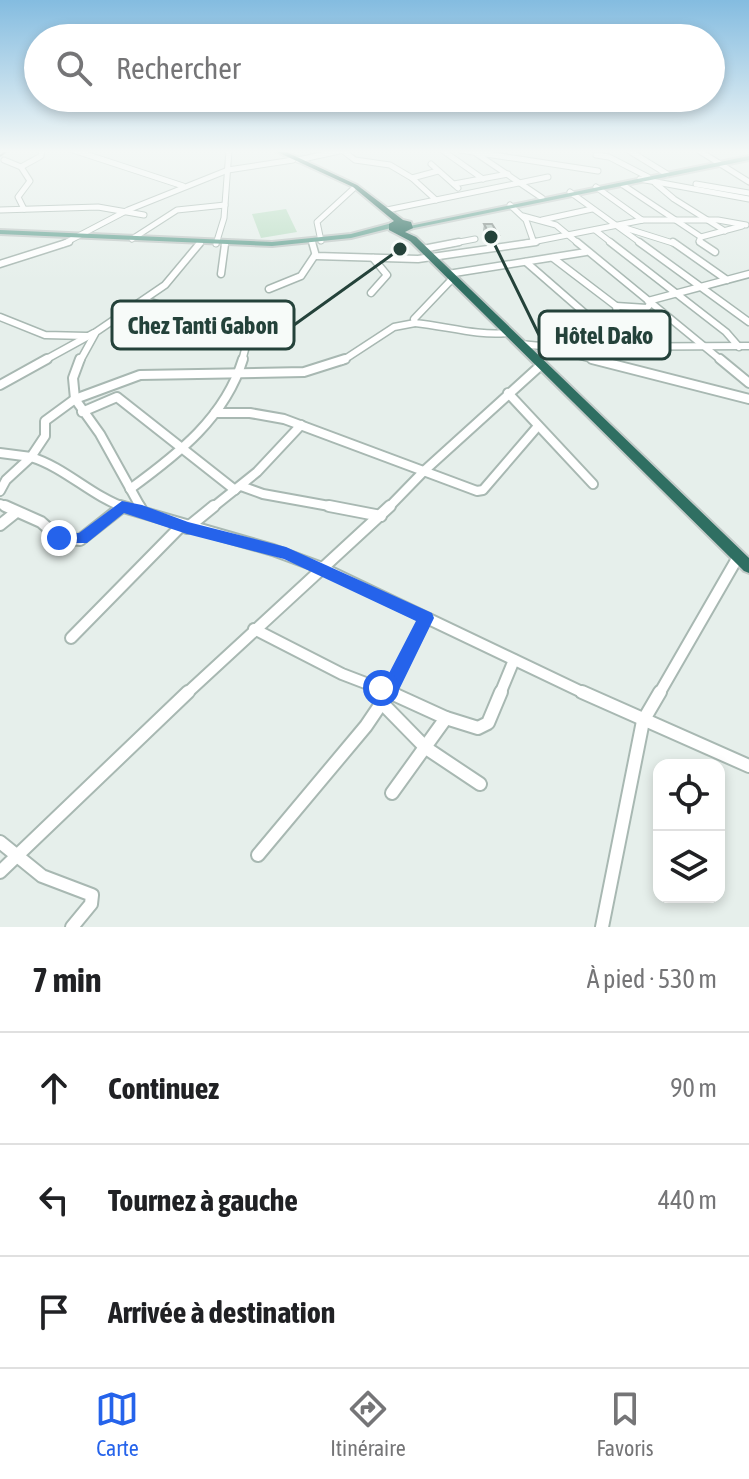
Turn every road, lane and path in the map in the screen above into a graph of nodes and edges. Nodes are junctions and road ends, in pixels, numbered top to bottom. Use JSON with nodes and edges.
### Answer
{"nodes":[{"id":1,"x":21,"y":193,"type":"edge"},
{"id":2,"x":169,"y":193,"type":"edge"},
{"id":3,"x":226,"y":193,"type":"edge"},
{"id":4,"x":348,"y":193,"type":"edge"},
{"id":5,"x":358,"y":193,"type":"edge"},
{"id":6,"x":363,"y":193,"type":"edge"},
{"id":7,"x":429,"y":193,"type":"edge"},
{"id":8,"x":469,"y":193,"type":"edge"},
{"id":9,"x":536,"y":193,"type":"edge"},
{"id":10,"x":564,"y":193,"type":"edge"},
{"id":11,"x":572,"y":193,"type":"edge"},
{"id":12,"x":605,"y":193,"type":"edge"},
{"id":13,"x":635,"y":193,"type":"edge"},
{"id":14,"x":670,"y":193,"type":"edge"},
{"id":15,"x":719,"y":193,"type":"edge"},
{"id":16,"x":465,"y":194,"type":"joint"},
{"id":17,"x":542,"y":198,"type":"junction"},
{"id":18,"x":749,"y":199,"type":"edge"},
{"id":19,"x":436,"y":200,"type":"junction"},
{"id":20,"x":147,"y":205,"type":"junction"},
{"id":21,"x":225,"y":205,"type":"junction"},
{"id":22,"x":510,"y":205,"type":"junction"},
{"id":23,"x":24,"y":209,"type":"junction"},
{"id":24,"x":592,"y":209,"type":"junction"},
{"id":25,"x":0,"y":210,"type":"edge"},
{"id":26,"x":128,"y":210,"type":"junction"},
{"id":27,"x":387,"y":210,"type":"junction"},
{"id":28,"x":144,"y":215,"type":"junction"},
{"id":29,"x":523,"y":216,"type":"junction"},
{"id":30,"x":542,"y":220,"type":"junction"},
{"id":31,"x":643,"y":220,"type":"junction"},
{"id":32,"x":707,"y":220,"type":"junction"},
{"id":33,"x":677,"y":222,"type":"junction"},
{"id":34,"x":616,"y":225,"type":"junction"},
{"id":35,"x":748,"y":225,"type":"edge"},
{"id":36,"x":401,"y":227,"type":"junction"},
{"id":37,"x":145,"y":228,"type":"junction"},
{"id":38,"x":595,"y":230,"type":"junction"},
{"id":39,"x":725,"y":231,"type":"junction"},
{"id":40,"x":0,"y":232,"type":"edge"},
{"id":41,"x":83,"y":236,"type":"junction"},
{"id":42,"x":569,"y":237,"type":"junction"},
{"id":43,"x":701,"y":237,"type":"junction"},
{"id":44,"x":132,"y":239,"type":"junction"},
{"id":45,"x":475,"y":239,"type":"dead end"},
{"id":46,"x":533,"y":240,"type":"junction"},
{"id":47,"x":316,"y":241,"type":"junction"},
{"id":48,"x":200,"y":243,"type":"junction"},
{"id":49,"x":220,"y":244,"type":"junction"},
{"id":50,"x":426,"y":252,"type":"junction"},
{"id":51,"x":586,"y":252,"type":"junction"},
{"id":52,"x":715,"y":252,"type":"dead end"},
{"id":53,"x":315,"y":255,"type":"junction"},
{"id":54,"x":373,"y":258,"type":"junction"},
{"id":55,"x":553,"y":258,"type":"junction"},
{"id":56,"x":526,"y":262,"type":"junction"},
{"id":57,"x":0,"y":264,"type":"edge"},
{"id":58,"x":221,"y":274,"type":"dead end"},
{"id":59,"x":749,"y":274,"type":"edge"},
{"id":60,"x":451,"y":276,"type":"junction"},
{"id":61,"x":727,"y":280,"type":"junction"},
{"id":62,"x":700,"y":286,"type":"junction"},
{"id":63,"x":269,"y":289,"type":"dead end"},
{"id":64,"x":371,"y":293,"type":"dead end"},
{"id":65,"x":675,"y":293,"type":"junction"},
{"id":66,"x":144,"y":300,"type":"junction"},
{"id":67,"x":649,"y":302,"type":"junction"},
{"id":68,"x":616,"y":306,"type":"junction"},
{"id":69,"x":184,"y":312,"type":"dead end"},
{"id":70,"x":588,"y":316,"type":"junction"},
{"id":71,"x":0,"y":317,"type":"edge"},
{"id":72,"x":617,"y":318,"type":"junction"},
{"id":73,"x":749,"y":322,"type":"edge"},
{"id":74,"x":415,"y":323,"type":"junction"},
{"id":75,"x":507,"y":333,"type":"junction"},
{"id":76,"x":92,"y":334,"type":"junction"},
{"id":77,"x":248,"y":338,"type":"dead end"},
{"id":78,"x":519,"y":344,"type":"junction"},
{"id":79,"x":541,"y":346,"type":"junction"},
{"id":80,"x":749,"y":346,"type":"edge"},
{"id":81,"x":558,"y":347,"type":"junction"},
{"id":82,"x":739,"y":347,"type":"junction"},
{"id":83,"x":615,"y":348,"type":"junction"},
{"id":84,"x":707,"y":348,"type":"junction"},
{"id":85,"x":541,"y":365,"type":"junction"},
{"id":86,"x":239,"y":372,"type":"junction"},
{"id":87,"x":749,"y":383,"type":"edge"},
{"id":88,"x":0,"y":385,"type":"edge"},
{"id":89,"x":508,"y":393,"type":"junction"},
{"id":90,"x":75,"y":399,"type":"junction"},
{"id":91,"x":749,"y":399,"type":"edge"},
{"id":92,"x":82,"y":412,"type":"junction"},
{"id":93,"x":215,"y":413,"type":"junction"},
{"id":94,"x":301,"y":425,"type":"junction"},
{"id":95,"x":538,"y":426,"type":"junction"},
{"id":96,"x":186,"y":450,"type":"junction"},
{"id":97,"x":0,"y":453,"type":"edge"},
{"id":98,"x":31,"y":457,"type":"junction"},
{"id":99,"x":424,"y":471,"type":"junction"},
{"id":100,"x":593,"y":484,"type":"dead end"},
{"id":101,"x":238,"y":488,"type":"junction"},
{"id":102,"x":130,"y":489,"type":"junction"},
{"id":103,"x":0,"y":491,"type":"edge"},
{"id":104,"x":0,"y":504,"type":"edge"},
{"id":105,"x":122,"y":507,"type":"junction"},
{"id":106,"x":142,"y":511,"type":"junction"},
{"id":107,"x":15,"y":513,"type":"junction"},
{"id":108,"x":381,"y":516,"type":"junction"},
{"id":109,"x":0,"y":525,"type":"edge"},
{"id":110,"x":184,"y":527,"type":"junction"},
{"id":111,"x":738,"y":557,"type":"junction"},
{"id":112,"x":749,"y":567,"type":"edge"},
{"id":113,"x":322,"y":568,"type":"junction"},
{"id":114,"x":426,"y":618,"type":"junction"},
{"id":115,"x":254,"y":629,"type":"junction"},
{"id":116,"x":71,"y":638,"type":"dead end"},
{"id":117,"x":514,"y":660,"type":"junction"},
{"id":118,"x":389,"y":692,"type":"junction"},
{"id":119,"x":382,"y":703,"type":"junction"},
{"id":120,"x":446,"y":718,"type":"junction"},
{"id":121,"x":643,"y":721,"type":"junction"},
{"id":122,"x":426,"y":748,"type":"junction"},
{"id":123,"x":749,"y":766,"type":"edge"},
{"id":124,"x":480,"y":784,"type":"dead end"},
{"id":125,"x":392,"y":793,"type":"dead end"},
{"id":126,"x":0,"y":842,"type":"edge"},
{"id":127,"x":258,"y":855,"type":"dead end"},
{"id":128,"x":16,"y":856,"type":"junction"},
{"id":129,"x":0,"y":872,"type":"edge"},
{"id":130,"x":72,"y":927,"type":"edge"},
{"id":131,"x":602,"y":927,"type":"edge"}],
"edges":[{"from":1,"to":23,"type":"street"},
{"from":2,"to":20,"type":"street"},
{"from":3,"to":21,"type":"street"},
{"from":4,"to":47,"type":"street"},
{"from":5,"to":36,"type":"highway"},
{"from":6,"to":27,"type":"highway"},
{"from":7,"to":19,"type":"street"},
{"from":8,"to":16,"type":"street"},
{"from":9,"to":17,"type":"street"},
{"from":10,"to":17,"type":"main road"},
{"from":11,"to":24,"type":"street"},
{"from":12,"to":31,"type":"street"},
{"from":13,"to":33,"type":"street"},
{"from":14,"to":32,"type":"street"},
{"from":15,"to":18,"type":"street"},
{"from":16,"to":19,"type":"street"},
{"from":17,"to":22,"type":"main road"},
{"from":19,"to":27,"type":"street"},
{"from":20,"to":26,"type":"street"},
{"from":20,"to":28,"type":"street"},
{"from":21,"to":37,"type":"street"},
{"from":21,"to":49,"type":"street"},
{"from":22,"to":29,"type":"street"},
{"from":22,"to":36,"type":"main road"},
{"from":23,"to":25,"type":"street"},
{"from":23,"to":26,"type":"street"},
{"from":24,"to":30,"type":"street"},
{"from":24,"to":34,"type":"street"},
{"from":26,"to":28,"type":"street"},
{"from":26,"to":41,"type":"street"},
{"from":27,"to":36,"type":"highway"},
{"from":28,"to":37,"type":"street"},
{"from":29,"to":30,"type":"street"},
{"from":29,"to":46,"type":"street"},
{"from":30,"to":42,"type":"street"},
{"from":31,"to":33,"type":"street"},
{"from":31,"to":34,"type":"street"},
{"from":32,"to":33,"type":"street"},
{"from":32,"to":35,"type":"street"},
{"from":32,"to":39,"type":"street"},
{"from":33,"to":43,"type":"street"},
{"from":34,"to":38,"type":"street"},
{"from":34,"to":61,"type":"street"},
{"from":34,"to":62,"type":"street"},
{"from":35,"to":39,"type":"street"},
{"from":36,"to":47,"type":"main road"},
{"from":36,"to":50,"type":"highway"},
{"from":37,"to":44,"type":"street"},
{"from":38,"to":42,"type":"street"},
{"from":38,"to":65,"type":"street"},
{"from":39,"to":43,"type":"street"},
{"from":40,"to":41,"type":"main road"},
{"from":41,"to":44,"type":"main road"},
{"from":41,"to":57,"type":"street"},
{"from":42,"to":46,"type":"street"},
{"from":42,"to":51,"type":"street"},
{"from":43,"to":52,"type":"street"},
{"from":44,"to":48,"type":"main road"},
{"from":45,"to":50,"type":"street"},
{"from":46,"to":50,"type":"street"},
{"from":47,"to":49,"type":"main road"},
{"from":47,"to":53,"type":"street"},
{"from":48,"to":49,"type":"main road"},
{"from":48,"to":66,"type":"street"},
{"from":49,"to":58,"type":"street"},
{"from":50,"to":54,"type":"street"},
{"from":50,"to":60,"type":"highway"},
{"from":51,"to":55,"type":"street"},
{"from":51,"to":67,"type":"street"},
{"from":53,"to":54,"type":"street"},
{"from":53,"to":63,"type":"street"},
{"from":54,"to":64,"type":"street"},
{"from":55,"to":56,"type":"street"},
{"from":55,"to":68,"type":"street"},
{"from":56,"to":60,"type":"street"},
{"from":56,"to":70,"type":"street"},
{"from":59,"to":61,"type":"street"},
{"from":60,"to":74,"type":"street"},
{"from":60,"to":75,"type":"highway"},
{"from":61,"to":62,"type":"street"},
{"from":62,"to":65,"type":"street"},
{"from":62,"to":73,"type":"street"},
{"from":65,"to":67,"type":"street"},
{"from":65,"to":82,"type":"street"},
{"from":66,"to":69,"type":"street"},
{"from":66,"to":76,"type":"street"},
{"from":67,"to":68,"type":"street"},
{"from":67,"to":84,"type":"street"},
{"from":68,"to":72,"type":"street"},
{"from":70,"to":72,"type":"street"},
{"from":70,"to":81,"type":"street"},
{"from":71,"to":76,"type":"street"},
{"from":72,"to":83,"type":"street"},
{"from":74,"to":75,"type":"street"},
{"from":74,"to":86,"type":"street"},
{"from":75,"to":78,"type":"highway"},
{"from":76,"to":88,"type":"street"},
{"from":76,"to":90,"type":"street"},
{"from":77,"to":86,"type":"street"},
{"from":78,"to":79,"type":"street"},
{"from":78,"to":85,"type":"highway"},
{"from":79,"to":81,"type":"street"},
{"from":79,"to":91,"type":"street"},
{"from":80,"to":82,"type":"street"},
{"from":81,"to":83,"type":"street"},
{"from":82,"to":84,"type":"street"},
{"from":83,"to":84,"type":"street"},
{"from":84,"to":87,"type":"street"},
{"from":85,"to":89,"type":"street"},
{"from":85,"to":111,"type":"highway"},
{"from":86,"to":90,"type":"street"},
{"from":86,"to":93,"type":"street"},
{"from":89,"to":95,"type":"street"},
{"from":89,"to":99,"type":"street"},
{"from":90,"to":92,"type":"street"},
{"from":90,"to":98,"type":"street"},
{"from":92,"to":96,"type":"street"},
{"from":92,"to":102,"type":"street"},
{"from":93,"to":94,"type":"street"},
{"from":93,"to":96,"type":"street"},
{"from":94,"to":99,"type":"street"},
{"from":94,"to":101,"type":"street"},
{"from":95,"to":99,"type":"street"},
{"from":95,"to":100,"type":"street"},
{"from":96,"to":101,"type":"street"},
{"from":96,"to":102,"type":"street"},
{"from":97,"to":98,"type":"street"},
{"from":98,"to":103,"type":"street"},
{"from":98,"to":105,"type":"street"},
{"from":99,"to":108,"type":"street"},
{"from":101,"to":108,"type":"street"},
{"from":101,"to":110,"type":"street"},
{"from":102,"to":106,"type":"street"},
{"from":104,"to":107,"type":"street"},
{"from":105,"to":106,"type":"street"},
{"from":105,"to":107,"type":"street"},
{"from":106,"to":110,"type":"street"},
{"from":107,"to":109,"type":"street"},
{"from":108,"to":113,"type":"street"},
{"from":110,"to":113,"type":"street"},
{"from":110,"to":116,"type":"street"},
{"from":111,"to":112,"type":"highway"},
{"from":111,"to":121,"type":"street"},
{"from":113,"to":114,"type":"street"},
{"from":113,"to":115,"type":"street"},
{"from":114,"to":117,"type":"street"},
{"from":114,"to":118,"type":"street"},
{"from":115,"to":118,"type":"street"},
{"from":115,"to":128,"type":"street"},
{"from":117,"to":120,"type":"street"},
{"from":117,"to":121,"type":"street"},
{"from":118,"to":119,"type":"street"},
{"from":118,"to":120,"type":"street"},
{"from":119,"to":122,"type":"street"},
{"from":119,"to":127,"type":"street"},
{"from":120,"to":122,"type":"street"},
{"from":121,"to":123,"type":"street"},
{"from":121,"to":131,"type":"street"},
{"from":122,"to":124,"type":"street"},
{"from":122,"to":125,"type":"street"},
{"from":126,"to":128,"type":"street"},
{"from":128,"to":129,"type":"street"},
{"from":128,"to":130,"type":"street"}]}
